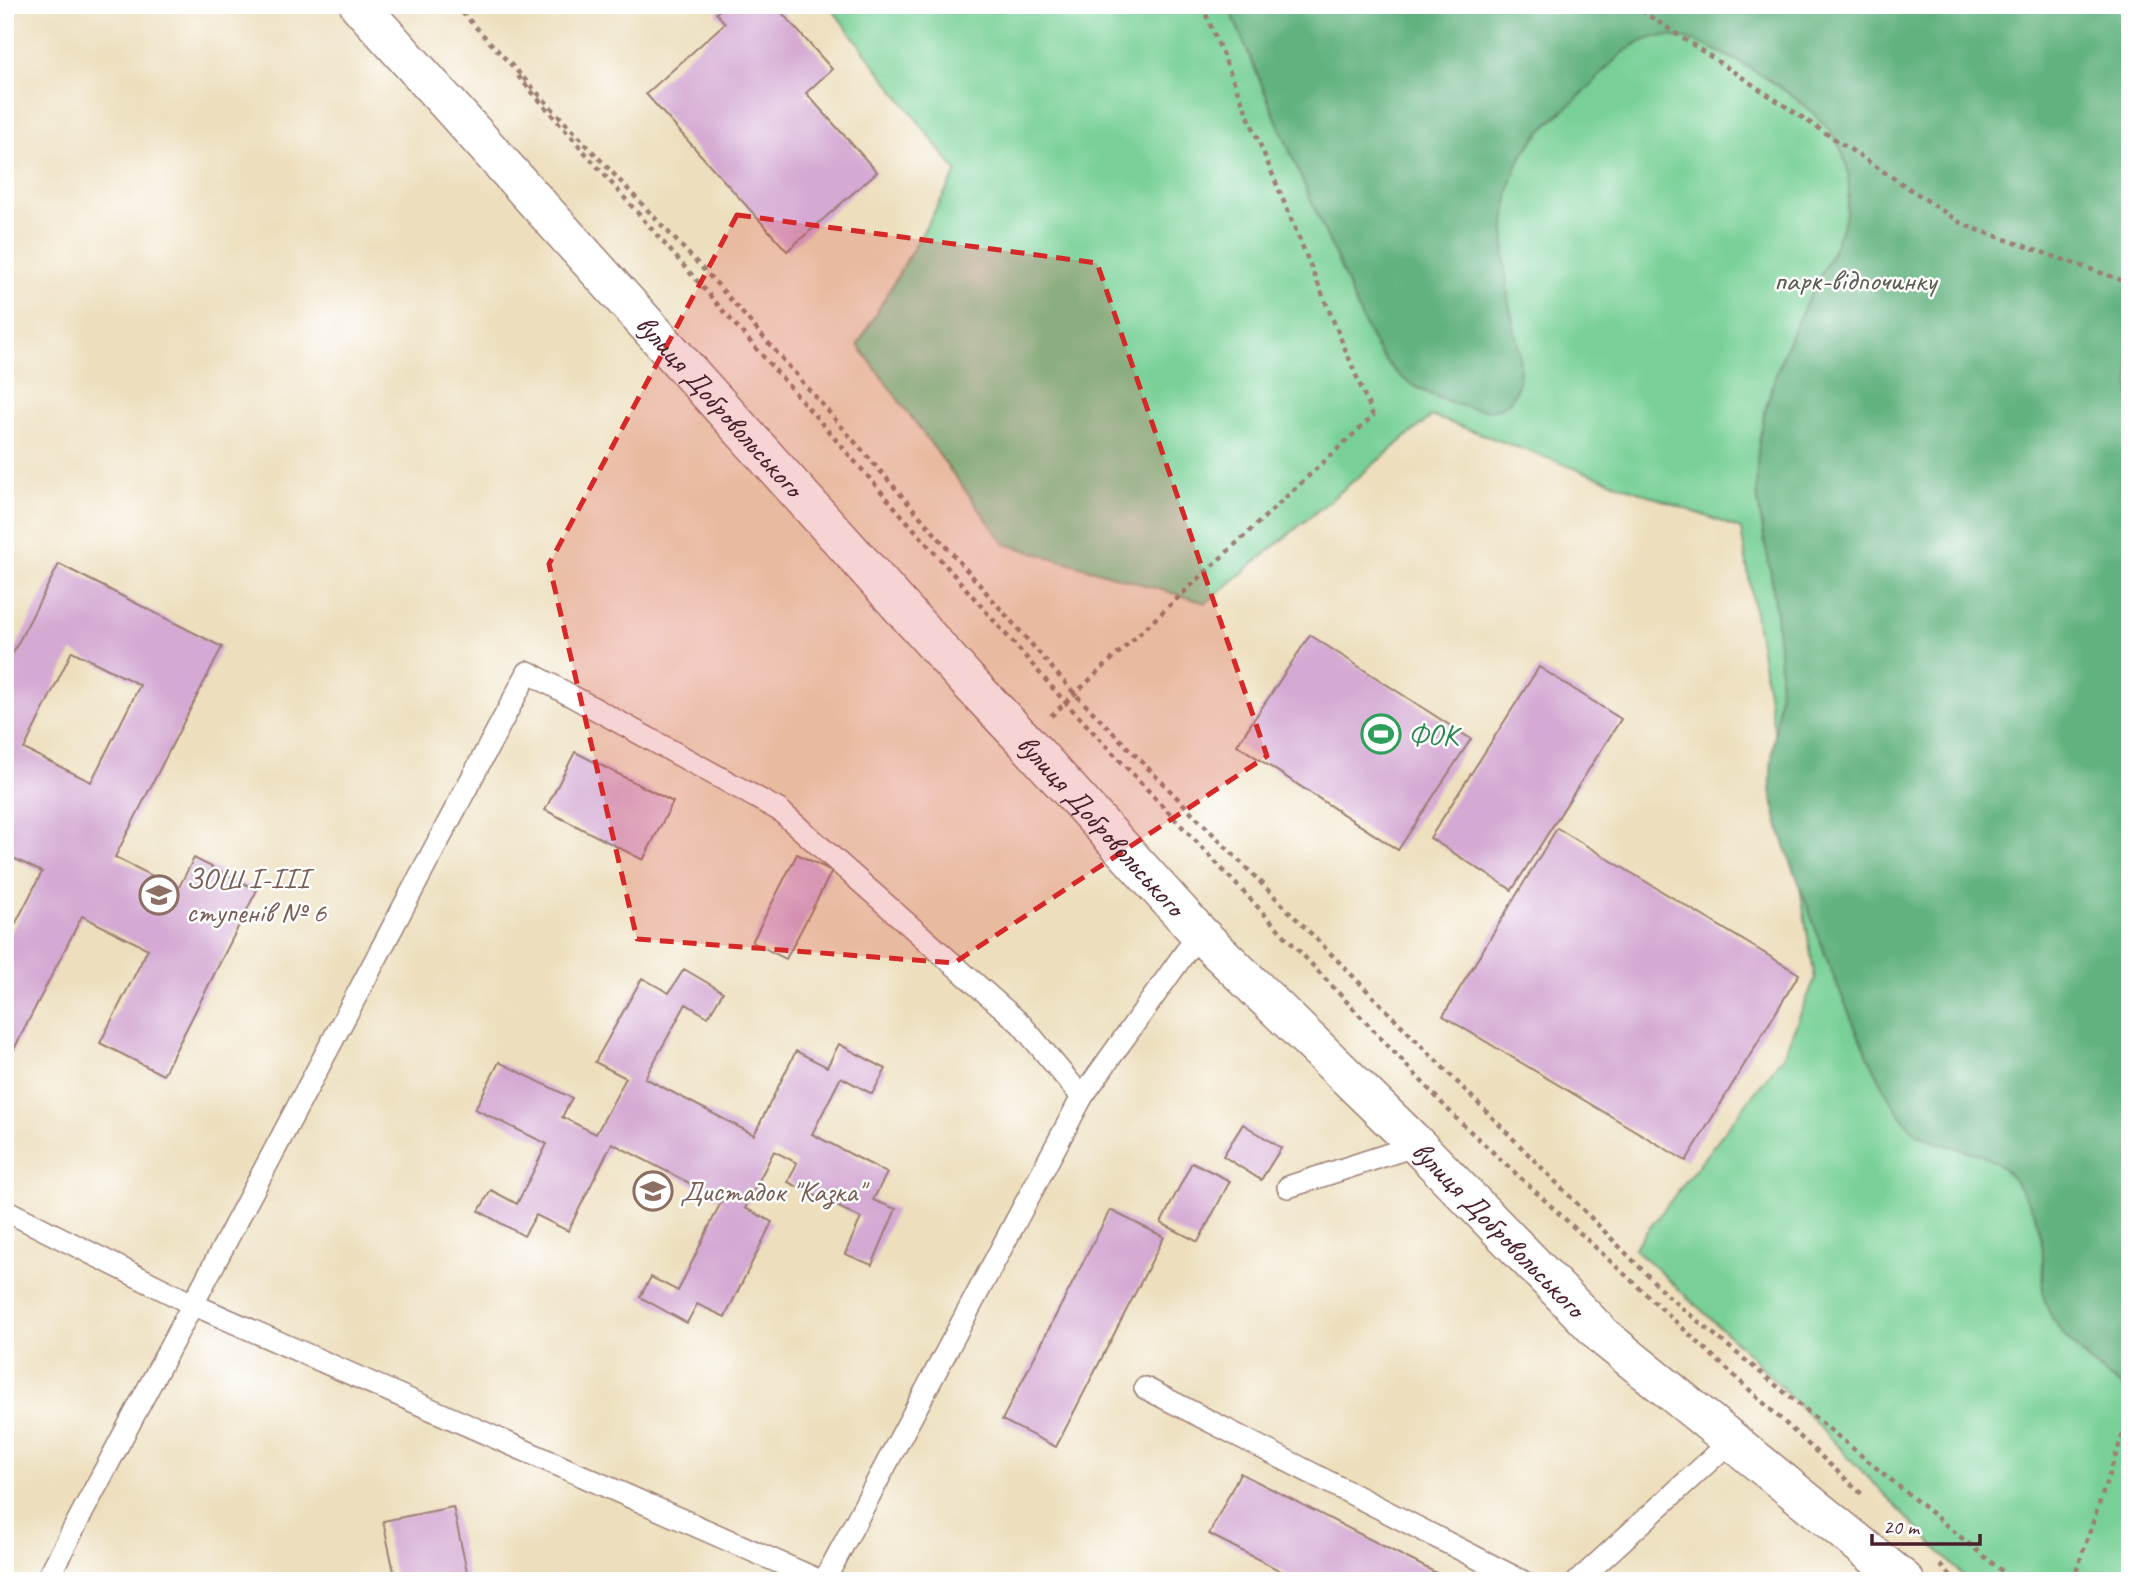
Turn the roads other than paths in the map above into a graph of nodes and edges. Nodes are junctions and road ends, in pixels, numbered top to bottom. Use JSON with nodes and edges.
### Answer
{"nodes":[{"id":1,"x":359,"y":5,"type":"edge"},
{"id":2,"x":1199,"y":933,"type":"junction"},
{"id":3,"x":1082,"y":1097,"type":"junction"},
{"id":4,"x":1417,"y":1145,"type":"junction"},
{"id":5,"x":1288,"y":1186,"type":"dead end"},
{"id":6,"x":5,"y":1210,"type":"edge"},
{"id":7,"x":192,"y":1304,"type":"junction"},
{"id":8,"x":1144,"y":1388,"type":"dead end"},
{"id":9,"x":1731,"y":1441,"type":"junction"},
{"id":10,"x":46,"y":1581,"type":"edge"},
{"id":11,"x":822,"y":1581,"type":"edge"},
{"id":12,"x":1522,"y":1581,"type":"edge"},
{"id":13,"x":1578,"y":1581,"type":"edge"},
{"id":14,"x":1905,"y":1581,"type":"edge"}],
"edges":[{"from":1,"to":2,"type":"street","name":"вулиця Добровольського"},
{"from":2,"to":3,"type":"lane"},
{"from":2,"to":4,"type":"street","name":"вулиця Добровольського"},
{"from":3,"to":7,"type":"lane"},
{"from":3,"to":11,"type":"lane"},
{"from":4,"to":5,"type":"lane"},
{"from":4,"to":9,"type":"street","name":"вулиця Добровольського"},
{"from":6,"to":7,"type":"lane"},
{"from":7,"to":10,"type":"lane"},
{"from":7,"to":11,"type":"lane"},
{"from":8,"to":12,"type":"lane"},
{"from":9,"to":13,"type":"lane"},
{"from":9,"to":14,"type":"street","name":"вулиця Добровольського"}]}
